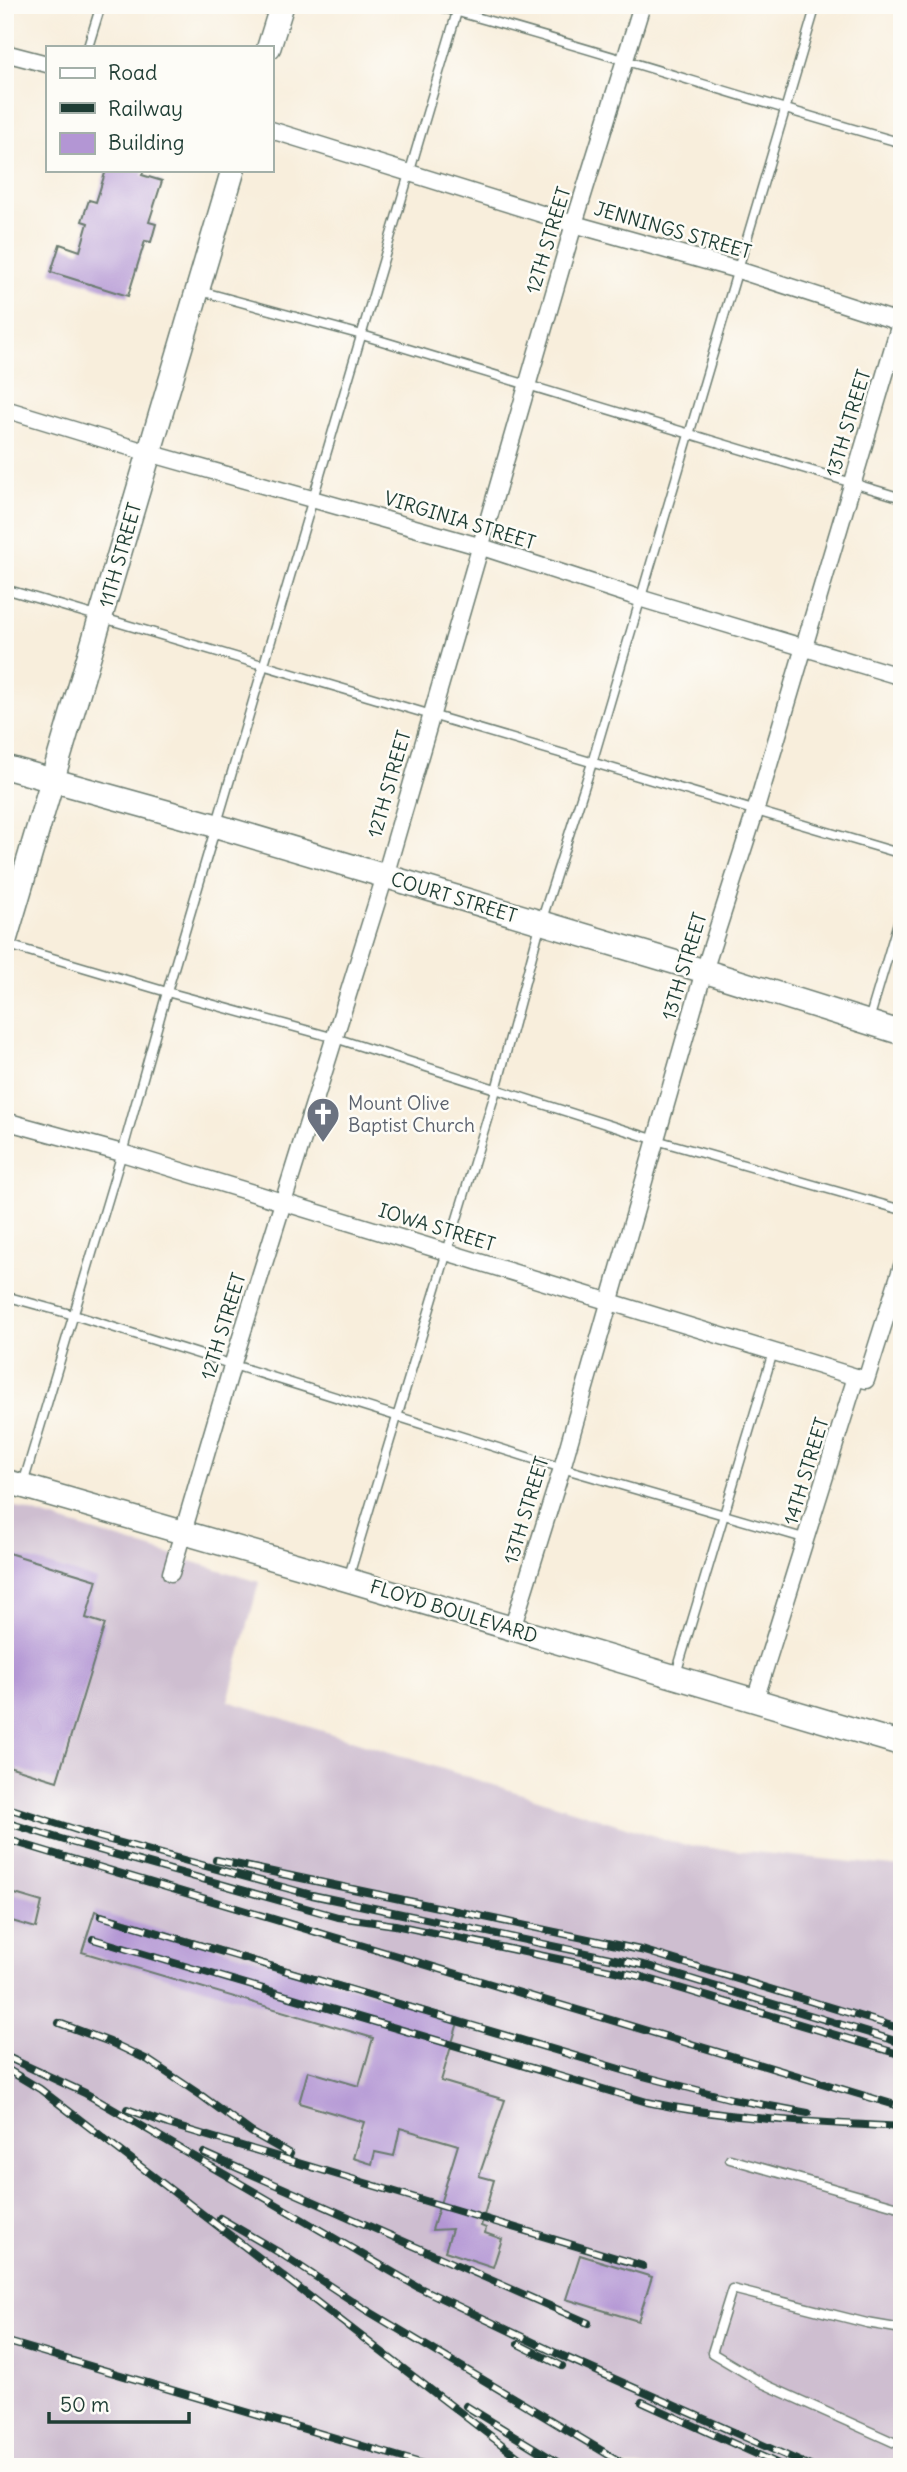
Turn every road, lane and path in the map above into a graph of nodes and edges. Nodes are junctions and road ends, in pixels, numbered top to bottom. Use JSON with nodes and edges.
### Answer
{"nodes":[{"id":1,"x":101,"y":5,"type":"edge"},
{"id":2,"x":282,"y":5,"type":"edge"},
{"id":3,"x":432,"y":5,"type":"edge"},
{"id":4,"x":642,"y":5,"type":"edge"},
{"id":5,"x":816,"y":5,"type":"edge"},
{"id":6,"x":458,"y":9,"type":"edge"},
{"id":7,"x":88,"y":46,"type":"edge"},
{"id":8,"x":269,"y":46,"type":"edge"},
{"id":9,"x":5,"y":53,"type":"edge"},
{"id":10,"x":625,"y":60,"type":"junction"},
{"id":11,"x":46,"y":64,"type":"edge"},
{"id":12,"x":785,"y":110,"type":"junction"},
{"id":13,"x":273,"y":131,"type":"edge"},
{"id":14,"x":902,"y":144,"type":"edge"},
{"id":15,"x":232,"y":172,"type":"edge"},
{"id":16,"x":411,"y":174,"type":"junction"},
{"id":17,"x":574,"y":224,"type":"junction"},
{"id":18,"x":738,"y":270,"type":"junction"},
{"id":19,"x":197,"y":290,"type":"junction"},
{"id":20,"x":901,"y":321,"type":"edge"},
{"id":21,"x":362,"y":335,"type":"junction"},
{"id":22,"x":526,"y":386,"type":"junction"},
{"id":23,"x":5,"y":409,"type":"edge"},
{"id":24,"x":690,"y":434,"type":"junction"},
{"id":25,"x":149,"y":453,"type":"junction"},
{"id":26,"x":852,"y":483,"type":"junction"},
{"id":27,"x":902,"y":498,"type":"edge"},
{"id":28,"x":312,"y":499,"type":"junction"},
{"id":29,"x":482,"y":547,"type":"junction"},
{"id":30,"x":5,"y":589,"type":"edge"},
{"id":31,"x":639,"y":598,"type":"junction"},
{"id":32,"x":102,"y":617,"type":"junction"},
{"id":33,"x":803,"y":648,"type":"junction"},
{"id":34,"x":263,"y":665,"type":"junction"},
{"id":35,"x":902,"y":677,"type":"edge"},
{"id":36,"x":431,"y":714,"type":"junction"},
{"id":37,"x":592,"y":762,"type":"junction"},
{"id":38,"x":5,"y":767,"type":"edge"},
{"id":39,"x":51,"y":781,"type":"junction"},
{"id":40,"x":755,"y":812,"type":"junction"},
{"id":41,"x":217,"y":826,"type":"junction"},
{"id":42,"x":902,"y":854,"type":"edge"},
{"id":43,"x":385,"y":876,"type":"junction"},
{"id":44,"x":902,"y":909,"type":"edge"},
{"id":45,"x":541,"y":922,"type":"junction"},
{"id":46,"x":5,"y":942,"type":"edge"},
{"id":47,"x":704,"y":971,"type":"junction"},
{"id":48,"x":167,"y":992,"type":"junction"},
{"id":49,"x":868,"y":1023,"type":"junction"},
{"id":50,"x":902,"y":1033,"type":"edge"},
{"id":51,"x":335,"y":1038,"type":"junction"},
{"id":52,"x":496,"y":1090,"type":"junction"},
{"id":53,"x":5,"y":1121,"type":"edge"},
{"id":54,"x":656,"y":1140,"type":"junction"},
{"id":55,"x":122,"y":1153,"type":"junction"},
{"id":56,"x":283,"y":1203,"type":"junction"},
{"id":57,"x":902,"y":1209,"type":"edge"},
{"id":58,"x":446,"y":1252,"type":"junction"},
{"id":59,"x":902,"y":1266,"type":"edge"},
{"id":60,"x":5,"y":1296,"type":"edge"},
{"id":61,"x":608,"y":1302,"type":"junction"},
{"id":62,"x":74,"y":1315,"type":"junction"},
{"id":63,"x":773,"y":1352,"type":"junction"},
{"id":64,"x":232,"y":1366,"type":"junction"},
{"id":65,"x":856,"y":1377,"type":"junction"},
{"id":66,"x":397,"y":1417,"type":"junction"},
{"id":67,"x":562,"y":1468,"type":"junction"},
{"id":68,"x":14,"y":1484,"type":"edge"},
{"id":69,"x":724,"y":1515,"type":"junction"},
{"id":70,"x":183,"y":1531,"type":"junction"},
{"id":71,"x":807,"y":1539,"type":"junction"},
{"id":72,"x":171,"y":1573,"type":"dead end"},
{"id":73,"x":348,"y":1580,"type":"junction"},
{"id":74,"x":512,"y":1629,"type":"junction"},
{"id":75,"x":675,"y":1677,"type":"junction"},
{"id":76,"x":755,"y":1700,"type":"junction"},
{"id":77,"x":902,"y":1744,"type":"edge"},
{"id":78,"x":730,"y":2159,"type":"dead end"},
{"id":79,"x":902,"y":2208,"type":"edge"},
{"id":80,"x":902,"y":2329,"type":"edge"},
{"id":81,"x":902,"y":2445,"type":"edge"}],
"edges":[{"from":1,"to":7,"type":"lane"},
{"from":2,"to":8,"type":"main road"},
{"from":3,"to":6,"type":"lane"},
{"from":4,"to":10,"type":"street","name":"12TH STREET"},
{"from":5,"to":12,"type":"lane"},
{"from":6,"to":10,"type":"lane"},
{"from":6,"to":16,"type":"lane"},
{"from":9,"to":11,"type":"street"},
{"from":10,"to":12,"type":"lane"},
{"from":10,"to":17,"type":"street","name":"12TH STREET"},
{"from":12,"to":14,"type":"lane"},
{"from":12,"to":18,"type":"lane"},
{"from":13,"to":16,"type":"street","name":"JENNINGS STREET"},
{"from":15,"to":19,"type":"main road","name":"11TH STREET"},
{"from":16,"to":17,"type":"street","name":"JENNINGS STREET"},
{"from":16,"to":21,"type":"lane"},
{"from":17,"to":18,"type":"street","name":"JENNINGS STREET"},
{"from":17,"to":22,"type":"street","name":"12TH STREET"},
{"from":18,"to":20,"type":"street","name":"JENNINGS STREET"},
{"from":18,"to":24,"type":"lane"},
{"from":19,"to":21,"type":"lane"},
{"from":19,"to":25,"type":"main road","name":"11TH STREET"},
{"from":20,"to":26,"type":"street","name":"13TH STREET"},
{"from":21,"to":22,"type":"lane"},
{"from":21,"to":28,"type":"lane"},
{"from":22,"to":24,"type":"lane"},
{"from":22,"to":29,"type":"street","name":"12TH STREET"},
{"from":23,"to":25,"type":"street","name":"VIRGINIA STREET"},
{"from":24,"to":26,"type":"lane"},
{"from":24,"to":31,"type":"lane"},
{"from":25,"to":28,"type":"street","name":"VIRGINIA STREET"},
{"from":25,"to":32,"type":"main road","name":"11TH STREET"},
{"from":26,"to":27,"type":"lane"},
{"from":26,"to":33,"type":"street","name":"13TH STREET"},
{"from":28,"to":29,"type":"street","name":"VIRGINIA STREET"},
{"from":28,"to":34,"type":"lane"},
{"from":29,"to":31,"type":"street","name":"VIRGINIA STREET"},
{"from":29,"to":36,"type":"street","name":"12TH STREET"},
{"from":30,"to":32,"type":"lane"},
{"from":31,"to":33,"type":"street","name":"VIRGINIA STREET"},
{"from":31,"to":37,"type":"lane"},
{"from":32,"to":34,"type":"lane"},
{"from":32,"to":39,"type":"main road","name":"11TH STREET"},
{"from":33,"to":35,"type":"street","name":"VIRGINIA STREET"},
{"from":33,"to":40,"type":"street","name":"13TH STREET"},
{"from":34,"to":36,"type":"lane"},
{"from":34,"to":41,"type":"lane"},
{"from":36,"to":37,"type":"lane"},
{"from":36,"to":43,"type":"street","name":"12TH STREET"},
{"from":37,"to":40,"type":"lane"},
{"from":37,"to":45,"type":"lane"},
{"from":38,"to":39,"type":"main road","name":"COURT STREET"},
{"from":39,"to":41,"type":"main road","name":"COURT STREET"},
{"from":39,"to":46,"type":"main road","name":"11TH STREET"},
{"from":40,"to":42,"type":"lane"},
{"from":40,"to":47,"type":"street","name":"13TH STREET"},
{"from":41,"to":43,"type":"main road","name":"COURT STREET"},
{"from":41,"to":48,"type":"lane"},
{"from":43,"to":45,"type":"main road","name":"COURT STREET"},
{"from":43,"to":51,"type":"street","name":"12TH STREET"},
{"from":44,"to":49,"type":"lane"},
{"from":45,"to":47,"type":"main road","name":"COURT STREET"},
{"from":45,"to":52,"type":"lane"},
{"from":46,"to":48,"type":"lane"},
{"from":47,"to":49,"type":"main road","name":"COURT STREET"},
{"from":47,"to":54,"type":"street","name":"13TH STREET"},
{"from":48,"to":51,"type":"lane"},
{"from":48,"to":55,"type":"lane"},
{"from":49,"to":50,"type":"main road","name":"COURT STREET"},
{"from":51,"to":52,"type":"lane"},
{"from":51,"to":56,"type":"street","name":"12TH STREET"},
{"from":52,"to":54,"type":"lane"},
{"from":52,"to":58,"type":"lane"},
{"from":53,"to":55,"type":"street","name":"IOWA STREET"},
{"from":54,"to":57,"type":"lane"},
{"from":54,"to":61,"type":"street","name":"13TH STREET"},
{"from":55,"to":56,"type":"street","name":"IOWA STREET"},
{"from":55,"to":62,"type":"lane"},
{"from":56,"to":58,"type":"street","name":"IOWA STREET"},
{"from":56,"to":64,"type":"street","name":"12TH STREET"},
{"from":58,"to":61,"type":"street","name":"IOWA STREET"},
{"from":58,"to":66,"type":"lane"},
{"from":59,"to":65,"type":"street","name":"14TH STREET"},
{"from":60,"to":62,"type":"lane"},
{"from":61,"to":63,"type":"street","name":"IOWA STREET"},
{"from":61,"to":67,"type":"street","name":"13TH STREET"},
{"from":62,"to":64,"type":"lane"},
{"from":62,"to":68,"type":"lane"},
{"from":63,"to":65,"type":"street","name":"IOWA STREET"},
{"from":63,"to":69,"type":"lane"},
{"from":64,"to":66,"type":"lane"},
{"from":64,"to":70,"type":"street","name":"12TH STREET"},
{"from":65,"to":71,"type":"street","name":"14TH STREET"},
{"from":66,"to":67,"type":"lane"},
{"from":66,"to":73,"type":"lane"},
{"from":67,"to":69,"type":"lane"},
{"from":67,"to":74,"type":"street","name":"13TH STREET"},
{"from":68,"to":70,"type":"main road","name":"FLOYD BOULEVARD"},
{"from":69,"to":71,"type":"lane"},
{"from":69,"to":75,"type":"lane"},
{"from":70,"to":72,"type":"street","name":"12TH STREET"},
{"from":70,"to":73,"type":"main road","name":"FLOYD BOULEVARD"},
{"from":71,"to":76,"type":"street","name":"14TH STREET"},
{"from":73,"to":74,"type":"main road","name":"FLOYD BOULEVARD"},
{"from":74,"to":75,"type":"main road","name":"FLOYD BOULEVARD"},
{"from":75,"to":76,"type":"main road","name":"FLOYD BOULEVARD"},
{"from":76,"to":77,"type":"main road","name":"FLOYD BOULEVARD"},
{"from":78,"to":79,"type":"lane"},
{"from":80,"to":81,"type":"lane"}]}
